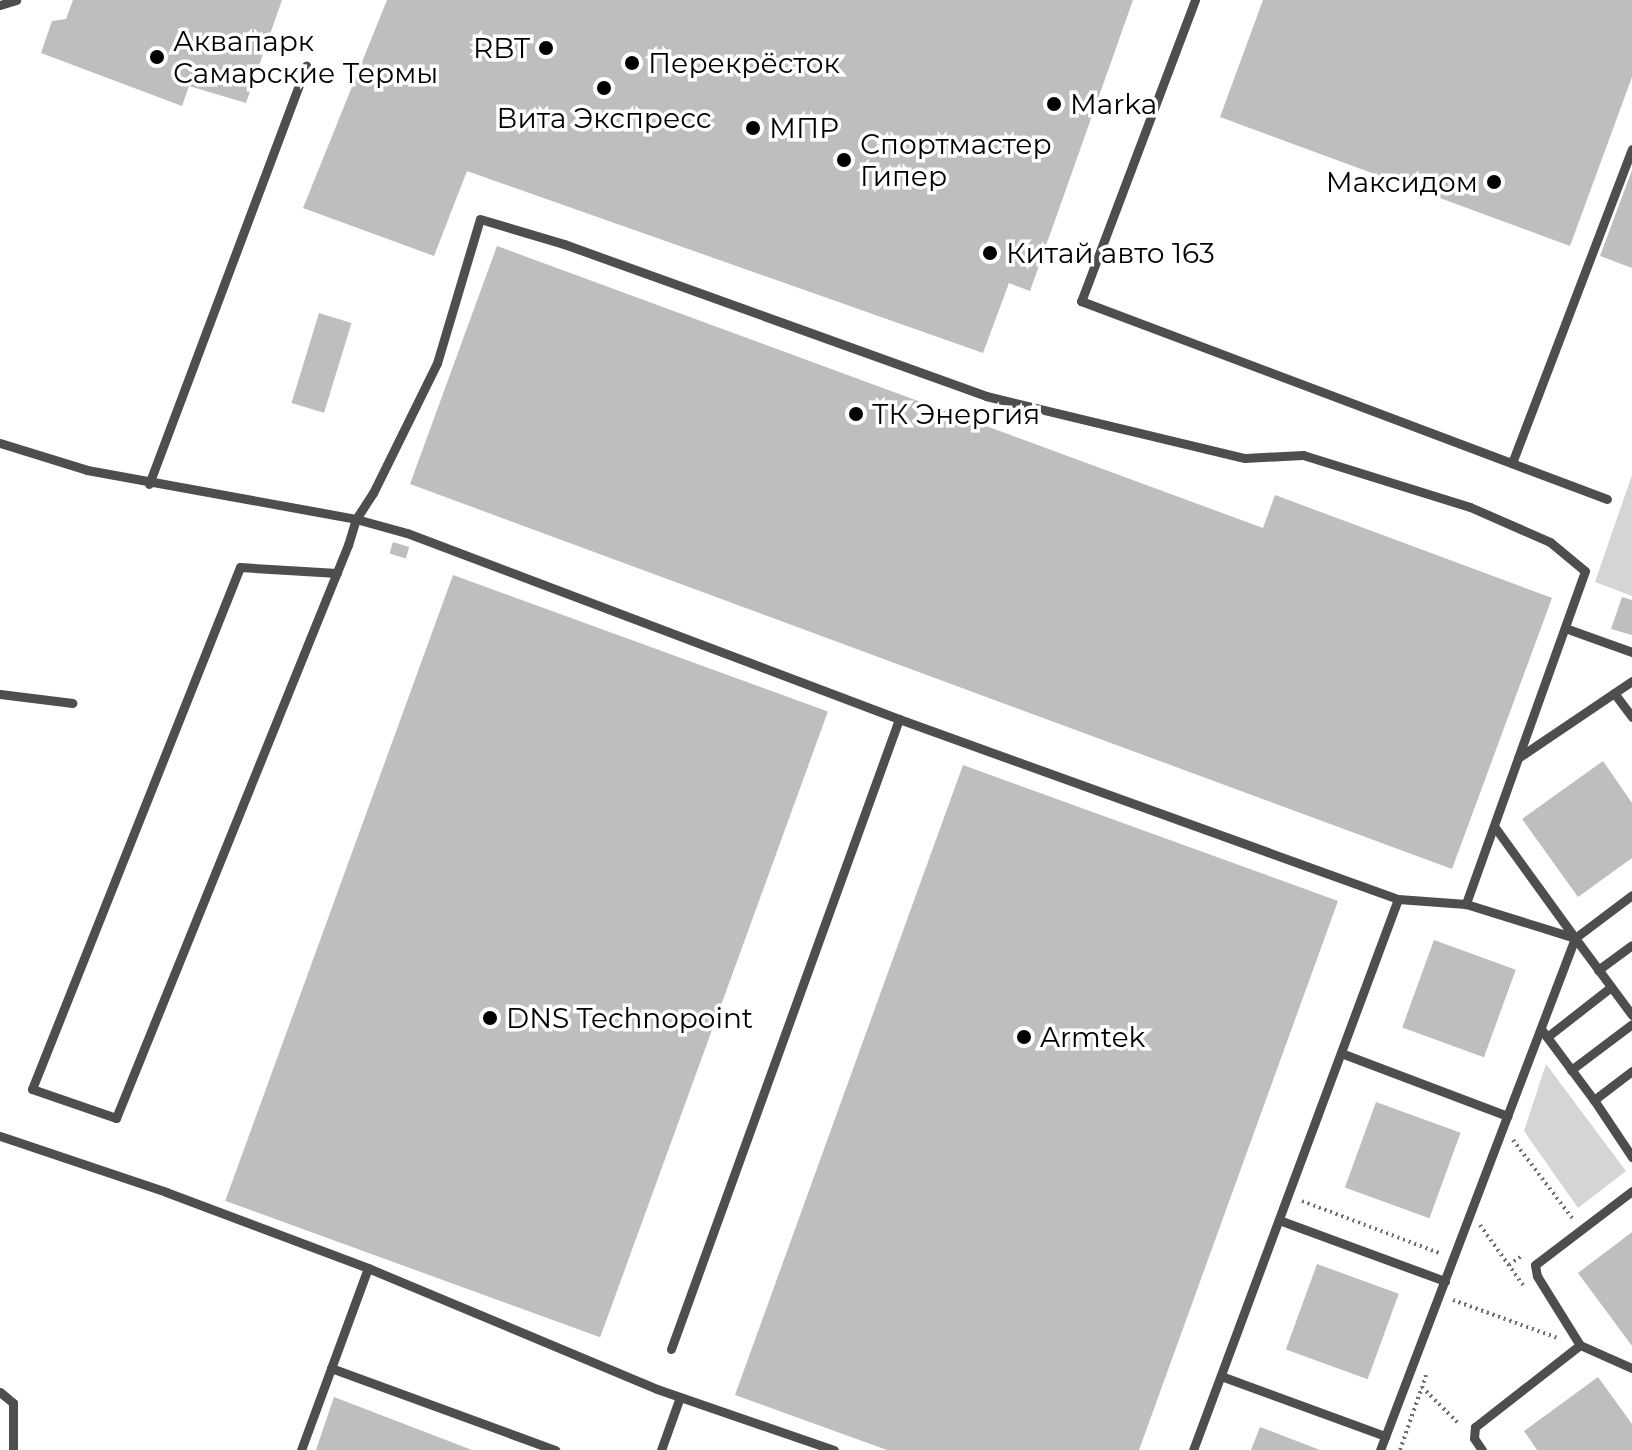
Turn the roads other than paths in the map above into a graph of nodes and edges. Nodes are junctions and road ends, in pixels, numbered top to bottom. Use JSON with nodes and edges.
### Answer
{"nodes":[{"id":1,"x":16,"y":0,"type":"edge"},
{"id":2,"x":1195,"y":0,"type":"edge"},
{"id":3,"x":0,"y":5,"type":"edge"},
{"id":4,"x":306,"y":66,"type":"dead end"},
{"id":5,"x":1632,"y":149,"type":"edge"},
{"id":6,"x":0,"y":443,"type":"edge"},
{"id":7,"x":1512,"y":463,"type":"junction"},
{"id":8,"x":149,"y":484,"type":"junction"},
{"id":9,"x":1607,"y":499,"type":"dead end"},
{"id":10,"x":356,"y":519,"type":"junction"},
{"id":11,"x":337,"y":573,"type":"junction"},
{"id":12,"x":1565,"y":628,"type":"junction"},
{"id":13,"x":1632,"y":652,"type":"edge"},
{"id":14,"x":1632,"y":681,"type":"edge"},
{"id":15,"x":1614,"y":693,"type":"junction"},
{"id":16,"x":0,"y":694,"type":"edge"},
{"id":17,"x":72,"y":703,"type":"dead end"},
{"id":18,"x":1632,"y":717,"type":"edge"},
{"id":19,"x":899,"y":719,"type":"junction"},
{"id":20,"x":1518,"y":758,"type":"junction"},
{"id":21,"x":1494,"y":826,"type":"junction"},
{"id":22,"x":1632,"y":895,"type":"edge"},
{"id":23,"x":1398,"y":899,"type":"junction"},
{"id":24,"x":1466,"y":904,"type":"junction"},
{"id":25,"x":1575,"y":938,"type":"junction"},
{"id":26,"x":1632,"y":945,"type":"edge"},
{"id":27,"x":1598,"y":970,"type":"junction"},
{"id":28,"x":1611,"y":987,"type":"junction"},
{"id":29,"x":1632,"y":1015,"type":"edge"},
{"id":30,"x":1632,"y":1024,"type":"edge"},
{"id":31,"x":1544,"y":1033,"type":"junction"},
{"id":32,"x":1341,"y":1053,"type":"junction"},
{"id":33,"x":1571,"y":1070,"type":"junction"},
{"id":34,"x":1632,"y":1071,"type":"edge"},
{"id":35,"x":1594,"y":1100,"type":"junction"},
{"id":36,"x":1508,"y":1116,"type":"junction"},
{"id":37,"x":0,"y":1136,"type":"edge"},
{"id":38,"x":1632,"y":1157,"type":"edge"},
{"id":39,"x":1632,"y":1191,"type":"edge"},
{"id":40,"x":1279,"y":1220,"type":"junction"},
{"id":41,"x":368,"y":1268,"type":"junction"},
{"id":42,"x":1445,"y":1281,"type":"junction"},
{"id":43,"x":1580,"y":1345,"type":"junction"},
{"id":44,"x":671,"y":1349,"type":"dead end"},
{"id":45,"x":331,"y":1368,"type":"junction"},
{"id":46,"x":1632,"y":1368,"type":"edge"},
{"id":47,"x":1221,"y":1376,"type":"junction"},
{"id":48,"x":0,"y":1392,"type":"edge"},
{"id":49,"x":680,"y":1397,"type":"junction"},
{"id":50,"x":1385,"y":1436,"type":"junction"},
{"id":51,"x":13,"y":1450,"type":"edge"},
{"id":52,"x":301,"y":1450,"type":"edge"},
{"id":53,"x":555,"y":1450,"type":"edge"},
{"id":54,"x":661,"y":1450,"type":"edge"},
{"id":55,"x":834,"y":1450,"type":"edge"},
{"id":56,"x":1193,"y":1450,"type":"edge"},
{"id":57,"x":1380,"y":1450,"type":"edge"},
{"id":58,"x":1482,"y":1450,"type":"edge"}],
"edges":[{"from":1,"to":3,"type":"lane"},
{"from":2,"to":7,"type":"lane"},
{"from":4,"to":8,"type":"lane"},
{"from":5,"to":7,"type":"lane"},
{"from":6,"to":8,"type":"lane"},
{"from":7,"to":9,"type":"lane"},
{"from":8,"to":10,"type":"lane"},
{"from":10,"to":11,"type":"lane"},
{"from":10,"to":12,"type":"lane"},
{"from":10,"to":19,"type":"lane"},
{"from":11,"to":11,"type":"lane"},
{"from":12,"to":13,"type":"lane"},
{"from":12,"to":20,"type":"lane"},
{"from":14,"to":15,"type":"lane"},
{"from":15,"to":18,"type":"lane"},
{"from":15,"to":20,"type":"lane"},
{"from":16,"to":17,"type":"lane"},
{"from":19,"to":23,"type":"lane"},
{"from":19,"to":44,"type":"lane"},
{"from":20,"to":21,"type":"lane"},
{"from":21,"to":24,"type":"lane"},
{"from":21,"to":25,"type":"lane"},
{"from":22,"to":25,"type":"lane"},
{"from":23,"to":24,"type":"lane"},
{"from":23,"to":32,"type":"lane"},
{"from":24,"to":25,"type":"lane"},
{"from":25,"to":27,"type":"lane"},
{"from":25,"to":31,"type":"lane"},
{"from":26,"to":27,"type":"lane"},
{"from":27,"to":28,"type":"lane"},
{"from":28,"to":29,"type":"lane"},
{"from":28,"to":31,"type":"lane"},
{"from":30,"to":33,"type":"lane"},
{"from":31,"to":33,"type":"lane"},
{"from":31,"to":36,"type":"lane"},
{"from":32,"to":36,"type":"lane"},
{"from":32,"to":40,"type":"lane"},
{"from":33,"to":35,"type":"lane"},
{"from":34,"to":35,"type":"lane"},
{"from":35,"to":38,"type":"lane"},
{"from":36,"to":42,"type":"lane"},
{"from":37,"to":41,"type":"lane"},
{"from":39,"to":43,"type":"lane"},
{"from":40,"to":42,"type":"lane"},
{"from":40,"to":47,"type":"lane"},
{"from":41,"to":45,"type":"lane"},
{"from":41,"to":49,"type":"lane"},
{"from":42,"to":50,"type":"lane"},
{"from":43,"to":46,"type":"lane"},
{"from":43,"to":58,"type":"lane"},
{"from":45,"to":52,"type":"lane"},
{"from":45,"to":53,"type":"lane"},
{"from":47,"to":50,"type":"lane"},
{"from":47,"to":56,"type":"lane"},
{"from":48,"to":51,"type":"lane"},
{"from":49,"to":54,"type":"lane"},
{"from":49,"to":55,"type":"lane"},
{"from":50,"to":57,"type":"lane"}]}
